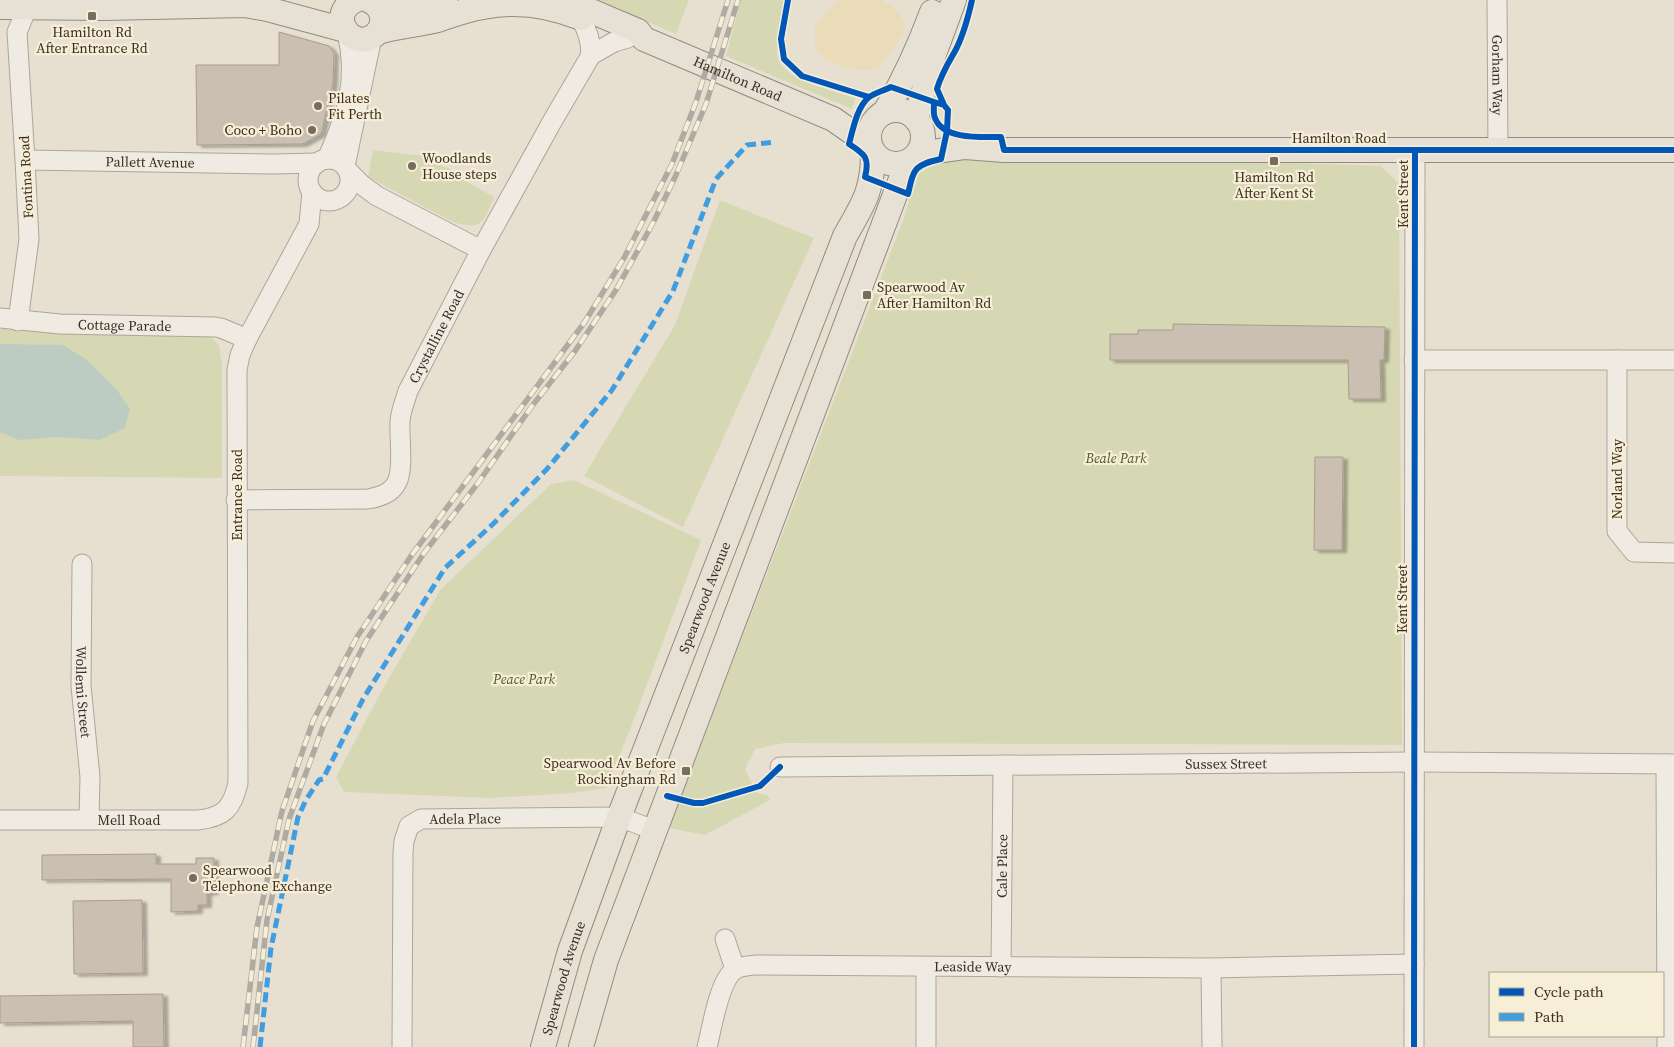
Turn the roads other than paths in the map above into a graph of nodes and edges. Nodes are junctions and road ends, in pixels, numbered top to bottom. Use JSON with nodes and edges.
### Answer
{"nodes":[{"id":1,"x":269,"y":0,"type":"edge"},
{"id":2,"x":461,"y":0,"type":"edge"},
{"id":3,"x":565,"y":0,"type":"edge"},
{"id":4,"x":937,"y":0,"type":"edge"},
{"id":5,"x":954,"y":0,"type":"edge"},
{"id":6,"x":1497,"y":0,"type":"edge"},
{"id":7,"x":0,"y":6,"type":"edge"},
{"id":8,"x":28,"y":6,"type":"junction"},
{"id":9,"x":357,"y":8,"type":"edge"},
{"id":10,"x":0,"y":12,"type":"edge"},
{"id":11,"x":580,"y":18,"type":"junction"},
{"id":12,"x":17,"y":32,"type":"junction"},
{"id":13,"x":375,"y":34,"type":"junction"},
{"id":14,"x":636,"y":38,"type":"junction"},
{"id":15,"x":591,"y":55,"type":"junction"},
{"id":16,"x":919,"y":123,"type":"junction"},
{"id":17,"x":875,"y":133,"type":"junction"},
{"id":18,"x":965,"y":147,"type":"junction"},
{"id":19,"x":1674,"y":150,"type":"edge"},
{"id":20,"x":1415,"y":151,"type":"junction"},
{"id":21,"x":1498,"y":151,"type":"junction"},
{"id":22,"x":913,"y":158,"type":"junction"},
{"id":23,"x":26,"y":160,"type":"junction"},
{"id":24,"x":322,"y":161,"type":"junction"},
{"id":25,"x":274,"y":164,"type":"junction"},
{"id":26,"x":347,"y":169,"type":"junction"},
{"id":27,"x":310,"y":189,"type":"junction"},
{"id":28,"x":377,"y":196,"type":"junction"},
{"id":29,"x":338,"y":198,"type":"junction"},
{"id":30,"x":308,"y":224,"type":"junction"},
{"id":31,"x":481,"y":250,"type":"junction"},
{"id":32,"x":9,"y":319,"type":"edge"},
{"id":33,"x":247,"y":339,"type":"junction"},
{"id":34,"x":1414,"y":360,"type":"junction"},
{"id":35,"x":1617,"y":360,"type":"junction"},
{"id":36,"x":1674,"y":360,"type":"edge"},
{"id":37,"x":236,"y":500,"type":"junction"},
{"id":38,"x":1674,"y":553,"type":"edge"},
{"id":39,"x":82,"y":564,"type":"dead end"},
{"id":40,"x":1414,"y":762,"type":"junction"},
{"id":41,"x":1670,"y":764,"type":"edge"},
{"id":42,"x":1003,"y":765,"type":"junction"},
{"id":43,"x":780,"y":766,"type":"dead end"},
{"id":44,"x":238,"y":783,"type":"joint"},
{"id":45,"x":619,"y":817,"type":"junction"},
{"id":46,"x":90,"y":819,"type":"junction"},
{"id":47,"x":0,"y":820,"type":"edge"},
{"id":48,"x":654,"y":830,"type":"junction"},
{"id":49,"x":725,"y":939,"type":"dead end"},
{"id":50,"x":1414,"y":964,"type":"junction"},
{"id":51,"x":1001,"y":967,"type":"junction"},
{"id":52,"x":926,"y":968,"type":"junction"},
{"id":53,"x":1211,"y":968,"type":"junction"},
{"id":54,"x":736,"y":969,"type":"junction"},
{"id":55,"x":402,"y":1047,"type":"edge"},
{"id":56,"x":543,"y":1047,"type":"edge"},
{"id":57,"x":581,"y":1047,"type":"edge"},
{"id":58,"x":707,"y":1047,"type":"edge"},
{"id":59,"x":926,"y":1047,"type":"edge"},
{"id":60,"x":1212,"y":1047,"type":"edge"},
{"id":61,"x":1414,"y":1047,"type":"edge"},
{"id":62,"x":1667,"y":1047,"type":"edge"}],
"edges":[{"from":1,"to":9,"type":"main road"},
{"from":2,"to":9,"type":"main road"},
{"from":3,"to":14,"type":"main road","name":"Hamilton Road"},
{"from":4,"to":17,"type":"main road","name":"Spearwood Avenue"},
{"from":5,"to":16,"type":"main road"},
{"from":6,"to":21,"type":"street","name":"Gorham Way"},
{"from":7,"to":8,"type":"main road"},
{"from":8,"to":9,"type":"main road"},
{"from":8,"to":12,"type":"street","name":"Fontina Road"},
{"from":9,"to":13,"type":"main road"},
{"from":9,"to":13,"type":"main road"},
{"from":9,"to":24,"type":"street"},
{"from":10,"to":12,"type":"street"},
{"from":11,"to":13,"type":"main road","name":"Hamilton Road"},
{"from":11,"to":14,"type":"main road","name":"Hamilton Road"},
{"from":11,"to":15,"type":"street"},
{"from":12,"to":23,"type":"street","name":"Fontina Road"},
{"from":13,"to":26,"type":"street"},
{"from":14,"to":15,"type":"street"},
{"from":14,"to":17,"type":"main road","name":"Hamilton Road"},
{"from":15,"to":31,"type":"street","name":"Crystalline Road"},
{"from":16,"to":17,"type":"main road"},
{"from":16,"to":18,"type":"main road","name":"Hamilton Road"},
{"from":16,"to":22,"type":"main road"},
{"from":17,"to":22,"type":"main road"},
{"from":17,"to":45,"type":"main road","name":"Spearwood Avenue"},
{"from":18,"to":20,"type":"main road","name":"Hamilton Road"},
{"from":18,"to":22,"type":"main road","name":"Hamilton Road"},
{"from":19,"to":21,"type":"main road","name":"Hamilton Road"},
{"from":20,"to":21,"type":"main road","name":"Hamilton Road"},
{"from":20,"to":34,"type":"street","name":"Kent Street"},
{"from":22,"to":48,"type":"main road"},
{"from":23,"to":25,"type":"street","name":"Pallett Avenue"},
{"from":23,"to":32,"type":"street","name":"Fontina Road"},
{"from":24,"to":25,"type":"street","name":"Pallett Avenue"},
{"from":24,"to":26,"type":"street"},
{"from":24,"to":27,"type":"street"},
{"from":25,"to":27,"type":"street","name":"Pallett Avenue"},
{"from":26,"to":28,"type":"street"},
{"from":26,"to":29,"type":"street"},
{"from":27,"to":29,"type":"street"},
{"from":27,"to":30,"type":"street","name":"Entrance Road"},
{"from":28,"to":29,"type":"street"},
{"from":28,"to":31,"type":"street"},
{"from":29,"to":30,"type":"street","name":"Entrance Road"},
{"from":30,"to":33,"type":"street","name":"Entrance Road"},
{"from":31,"to":37,"type":"street","name":"Crystalline Road"},
{"from":32,"to":33,"type":"street","name":"Cottage Parade"},
{"from":33,"to":37,"type":"street","name":"Entrance Road"},
{"from":34,"to":35,"type":"street"},
{"from":34,"to":40,"type":"street","name":"Kent Street"},
{"from":35,"to":36,"type":"street"},
{"from":35,"to":38,"type":"street","name":"Norland Way"},
{"from":37,"to":44,"type":"street","name":"Entrance Road"},
{"from":39,"to":46,"type":"street","name":"Wollemi Street"},
{"from":40,"to":41,"type":"street","name":"Sussex Street"},
{"from":40,"to":42,"type":"street","name":"Sussex Street"},
{"from":40,"to":50,"type":"street","name":"Kent Street"},
{"from":41,"to":62,"type":"street"},
{"from":42,"to":43,"type":"street","name":"Sussex Street"},
{"from":42,"to":51,"type":"street","name":"Cale Place"},
{"from":44,"to":46,"type":"street","name":"Mell Road"},
{"from":45,"to":48,"type":"street","name":"Adela Place"},
{"from":45,"to":55,"type":"street","name":"Adela Place"},
{"from":45,"to":56,"type":"main road","name":"Spearwood Avenue"},
{"from":46,"to":47,"type":"street","name":"Mell Road"},
{"from":48,"to":57,"type":"main road"},
{"from":49,"to":54,"type":"street"},
{"from":50,"to":53,"type":"street","name":"Leaside Way"},
{"from":50,"to":61,"type":"street","name":"Kent Street"},
{"from":51,"to":52,"type":"street","name":"Leaside Way"},
{"from":51,"to":53,"type":"street","name":"Leaside Way"},
{"from":52,"to":54,"type":"street","name":"Leaside Way"},
{"from":52,"to":59,"type":"street"},
{"from":53,"to":60,"type":"street"},
{"from":54,"to":58,"type":"street"}]}
